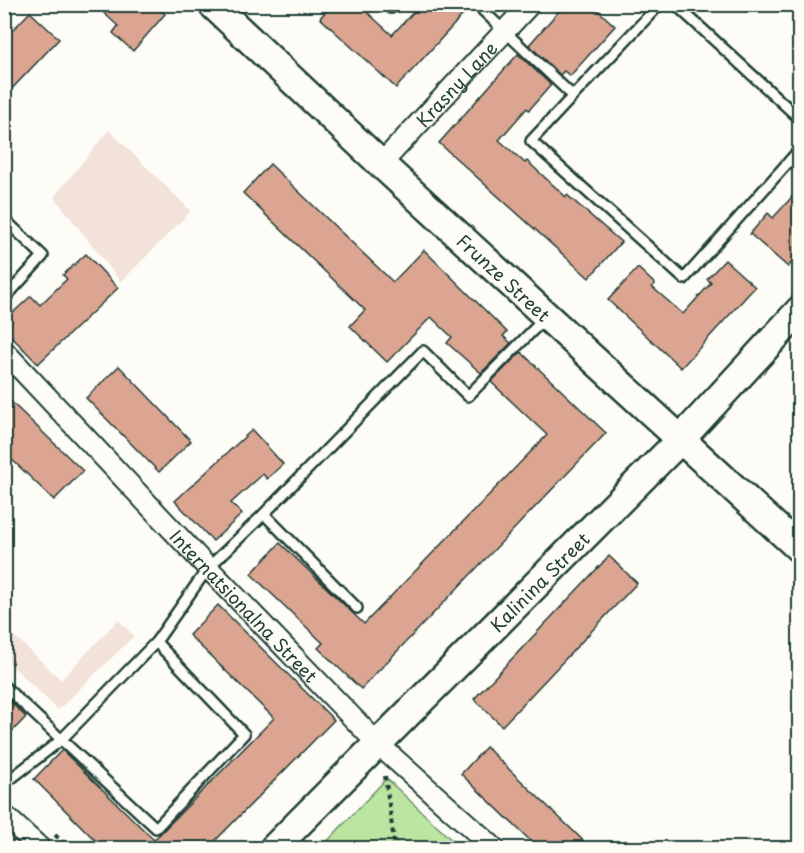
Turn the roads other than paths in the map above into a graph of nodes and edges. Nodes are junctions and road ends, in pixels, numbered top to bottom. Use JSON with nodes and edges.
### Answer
{"nodes":[{"id":1,"x":212,"y":4,"type":"edge"},
{"id":2,"x":387,"y":4,"type":"edge"},
{"id":3,"x":394,"y":4,"type":"edge"},
{"id":4,"x":476,"y":4,"type":"edge"},
{"id":5,"x":530,"y":4,"type":"edge"},
{"id":6,"x":660,"y":4,"type":"edge"},
{"id":7,"x":675,"y":4,"type":"edge"},
{"id":8,"x":504,"y":32,"type":"junction"},
{"id":9,"x":573,"y":96,"type":"junction"},
{"id":10,"x":800,"y":119,"type":"edge"},
{"id":11,"x":800,"y":149,"type":"edge"},
{"id":12,"x":381,"y":164,"type":"junction"},
{"id":13,"x":4,"y":219,"type":"edge"},
{"id":14,"x":4,"y":298,"type":"edge"},
{"id":15,"x":800,"y":310,"type":"edge"},
{"id":16,"x":547,"y":315,"type":"junction"},
{"id":17,"x":4,"y":351,"type":"edge"},
{"id":18,"x":681,"y":439,"type":"junction"},
{"id":19,"x":264,"y":514,"type":"junction"},
{"id":20,"x":800,"y":549,"type":"edge"},
{"id":21,"x":208,"y":568,"type":"junction"},
{"id":22,"x":357,"y":608,"type":"dead end"},
{"id":23,"x":156,"y":642,"type":"junction"},
{"id":24,"x":4,"y":686,"type":"edge"},
{"id":25,"x":61,"y":740,"type":"junction"},
{"id":26,"x":379,"y":745,"type":"junction"},
{"id":27,"x":4,"y":784,"type":"edge"},
{"id":28,"x":4,"y":815,"type":"edge"},
{"id":29,"x":40,"y":849,"type":"edge"},
{"id":30,"x":274,"y":849,"type":"edge"},
{"id":31,"x":494,"y":849,"type":"edge"}],
"edges":[{"from":1,"to":12,"type":"street","name":"Frunze Street"},
{"from":2,"to":3,"type":"lane"},
{"from":4,"to":8,"type":"lane"},
{"from":5,"to":8,"type":"street","name":"Krasny Lane"},
{"from":6,"to":9,"type":"lane"},
{"from":7,"to":10,"type":"lane"},
{"from":8,"to":9,"type":"lane"},
{"from":8,"to":12,"type":"street","name":"Krasny Lane"},
{"from":9,"to":11,"type":"lane"},
{"from":12,"to":16,"type":"street","name":"Frunze Street"},
{"from":13,"to":14,"type":"lane"},
{"from":15,"to":18,"type":"street","name":"Kalinina Street"},
{"from":16,"to":18,"type":"street","name":"Frunze Street"},
{"from":16,"to":19,"type":"lane"},
{"from":17,"to":21,"type":"street","name":"Internatsionalna Street"},
{"from":18,"to":20,"type":"street","name":"Frunze Street"},
{"from":18,"to":26,"type":"street","name":"Kalinina Street"},
{"from":19,"to":21,"type":"lane"},
{"from":19,"to":22,"type":"lane"},
{"from":21,"to":23,"type":"lane"},
{"from":21,"to":26,"type":"street","name":"Internatsionalna Street"},
{"from":23,"to":25,"type":"lane"},
{"from":23,"to":25,"type":"lane"},
{"from":24,"to":25,"type":"lane"},
{"from":25,"to":27,"type":"lane"},
{"from":26,"to":30,"type":"street","name":"Kalinina Street"},
{"from":26,"to":31,"type":"street","name":"Internatsionalna Street"},
{"from":28,"to":29,"type":"street"}]}
